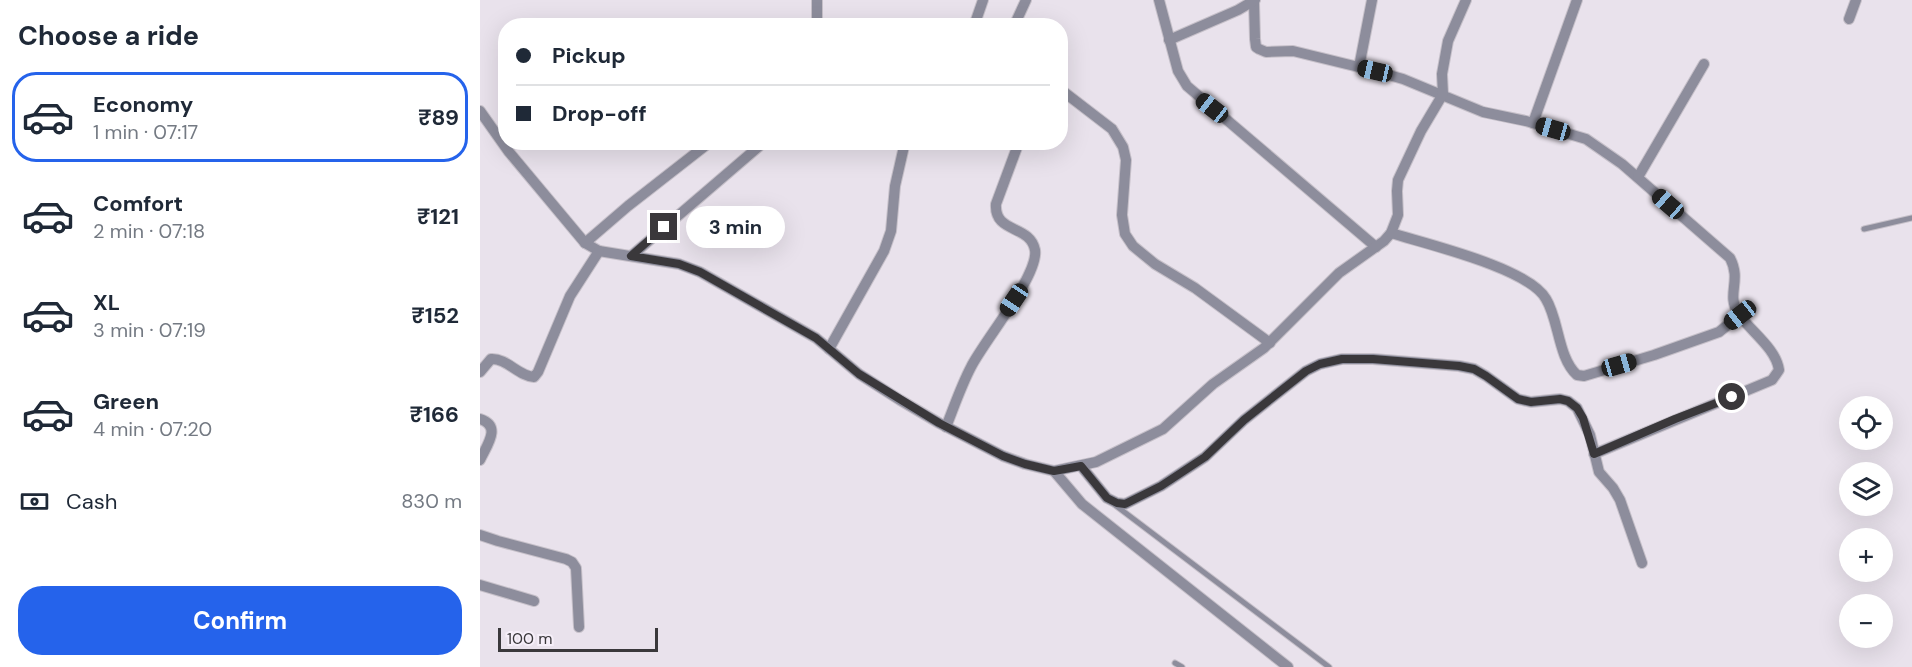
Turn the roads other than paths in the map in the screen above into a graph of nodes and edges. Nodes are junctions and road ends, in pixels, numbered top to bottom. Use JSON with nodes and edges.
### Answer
{"nodes":[{"id":1,"x":817,"y":0,"type":"edge"},
{"id":2,"x":983,"y":0,"type":"edge"},
{"id":3,"x":1026,"y":0,"type":"edge"},
{"id":4,"x":1159,"y":0,"type":"edge"},
{"id":5,"x":1372,"y":0,"type":"edge"},
{"id":6,"x":1466,"y":0,"type":"edge"},
{"id":7,"x":1577,"y":0,"type":"edge"},
{"id":8,"x":1856,"y":0,"type":"edge"},
{"id":9,"x":1255,"y":1,"type":"edge"},
{"id":10,"x":817,"y":18,"type":"edge"},
{"id":11,"x":977,"y":18,"type":"edge"},
{"id":12,"x":1018,"y":18,"type":"edge"},
{"id":13,"x":1849,"y":19,"type":"dead end"},
{"id":14,"x":1168,"y":40,"type":"junction"},
{"id":15,"x":1704,"y":64,"type":"dead end"},
{"id":16,"x":1359,"y":67,"type":"junction"},
{"id":17,"x":1443,"y":94,"type":"junction"},
{"id":18,"x":1068,"y":95,"type":"edge"},
{"id":19,"x":480,"y":111,"type":"edge"},
{"id":20,"x":1533,"y":123,"type":"junction"},
{"id":21,"x":498,"y":136,"type":"edge"},
{"id":22,"x":508,"y":150,"type":"edge"},
{"id":23,"x":700,"y":150,"type":"edge"},
{"id":24,"x":755,"y":150,"type":"edge"},
{"id":25,"x":903,"y":150,"type":"edge"},
{"id":26,"x":1017,"y":150,"type":"edge"},
{"id":27,"x":1638,"y":177,"type":"junction"},
{"id":28,"x":1912,"y":218,"type":"edge"},
{"id":29,"x":1864,"y":228,"type":"dead end"},
{"id":30,"x":1391,"y":233,"type":"junction"},
{"id":31,"x":585,"y":243,"type":"junction"},
{"id":32,"x":1376,"y":247,"type":"junction"},
{"id":33,"x":599,"y":251,"type":"junction"},
{"id":34,"x":631,"y":256,"type":"junction"},
{"id":35,"x":1740,"y":315,"type":"junction"},
{"id":36,"x":1270,"y":342,"type":"junction"},
{"id":37,"x":829,"y":349,"type":"junction"},
{"id":38,"x":480,"y":372,"type":"edge"},
{"id":39,"x":480,"y":418,"type":"edge"},
{"id":40,"x":946,"y":427,"type":"junction"},
{"id":41,"x":1594,"y":454,"type":"junction"},
{"id":42,"x":480,"y":460,"type":"edge"},
{"id":43,"x":1081,"y":466,"type":"junction"},
{"id":44,"x":1054,"y":471,"type":"junction"},
{"id":45,"x":1107,"y":498,"type":"junction"},
{"id":46,"x":480,"y":534,"type":"edge"},
{"id":47,"x":1642,"y":563,"type":"dead end"},
{"id":48,"x":480,"y":585,"type":"edge"},
{"id":49,"x":534,"y":601,"type":"dead end"},
{"id":50,"x":579,"y":627,"type":"dead end"},
{"id":51,"x":1175,"y":663,"type":"dead end"},
{"id":52,"x":1182,"y":667,"type":"edge"},
{"id":53,"x":1288,"y":667,"type":"edge"},
{"id":54,"x":1329,"y":667,"type":"edge"}],
"edges":[{"from":1,"to":10,"type":"street"},
{"from":2,"to":11,"type":"street"},
{"from":3,"to":12,"type":"street"},
{"from":4,"to":14,"type":"street"},
{"from":5,"to":16,"type":"street"},
{"from":6,"to":17,"type":"street"},
{"from":7,"to":20,"type":"street"},
{"from":8,"to":13,"type":"street"},
{"from":9,"to":14,"type":"street"},
{"from":9,"to":16,"type":"street"},
{"from":14,"to":32,"type":"street"},
{"from":15,"to":27,"type":"street"},
{"from":16,"to":17,"type":"street"},
{"from":17,"to":20,"type":"street"},
{"from":17,"to":30,"type":"street"},
{"from":18,"to":36,"type":"street"},
{"from":19,"to":21,"type":"street"},
{"from":20,"to":27,"type":"street"},
{"from":22,"to":31,"type":"street"},
{"from":23,"to":31,"type":"street"},
{"from":24,"to":34,"type":"street"},
{"from":25,"to":37,"type":"street"},
{"from":26,"to":40,"type":"street"},
{"from":27,"to":35,"type":"street"},
{"from":28,"to":29,"type":"lane"},
{"from":30,"to":32,"type":"street"},
{"from":30,"to":35,"type":"street"},
{"from":31,"to":33,"type":"street"},
{"from":32,"to":36,"type":"street"},
{"from":33,"to":34,"type":"street"},
{"from":33,"to":38,"type":"street"},
{"from":34,"to":37,"type":"street"},
{"from":35,"to":41,"type":"street"},
{"from":36,"to":43,"type":"street"},
{"from":37,"to":40,"type":"street"},
{"from":39,"to":42,"type":"street"},
{"from":40,"to":44,"type":"street"},
{"from":41,"to":45,"type":"street"},
{"from":41,"to":47,"type":"street"},
{"from":43,"to":44,"type":"street"},
{"from":43,"to":45,"type":"street"},
{"from":44,"to":53,"type":"street"},
{"from":45,"to":54,"type":"lane"},
{"from":46,"to":50,"type":"street"},
{"from":48,"to":49,"type":"street"},
{"from":51,"to":52,"type":"lane"}]}
